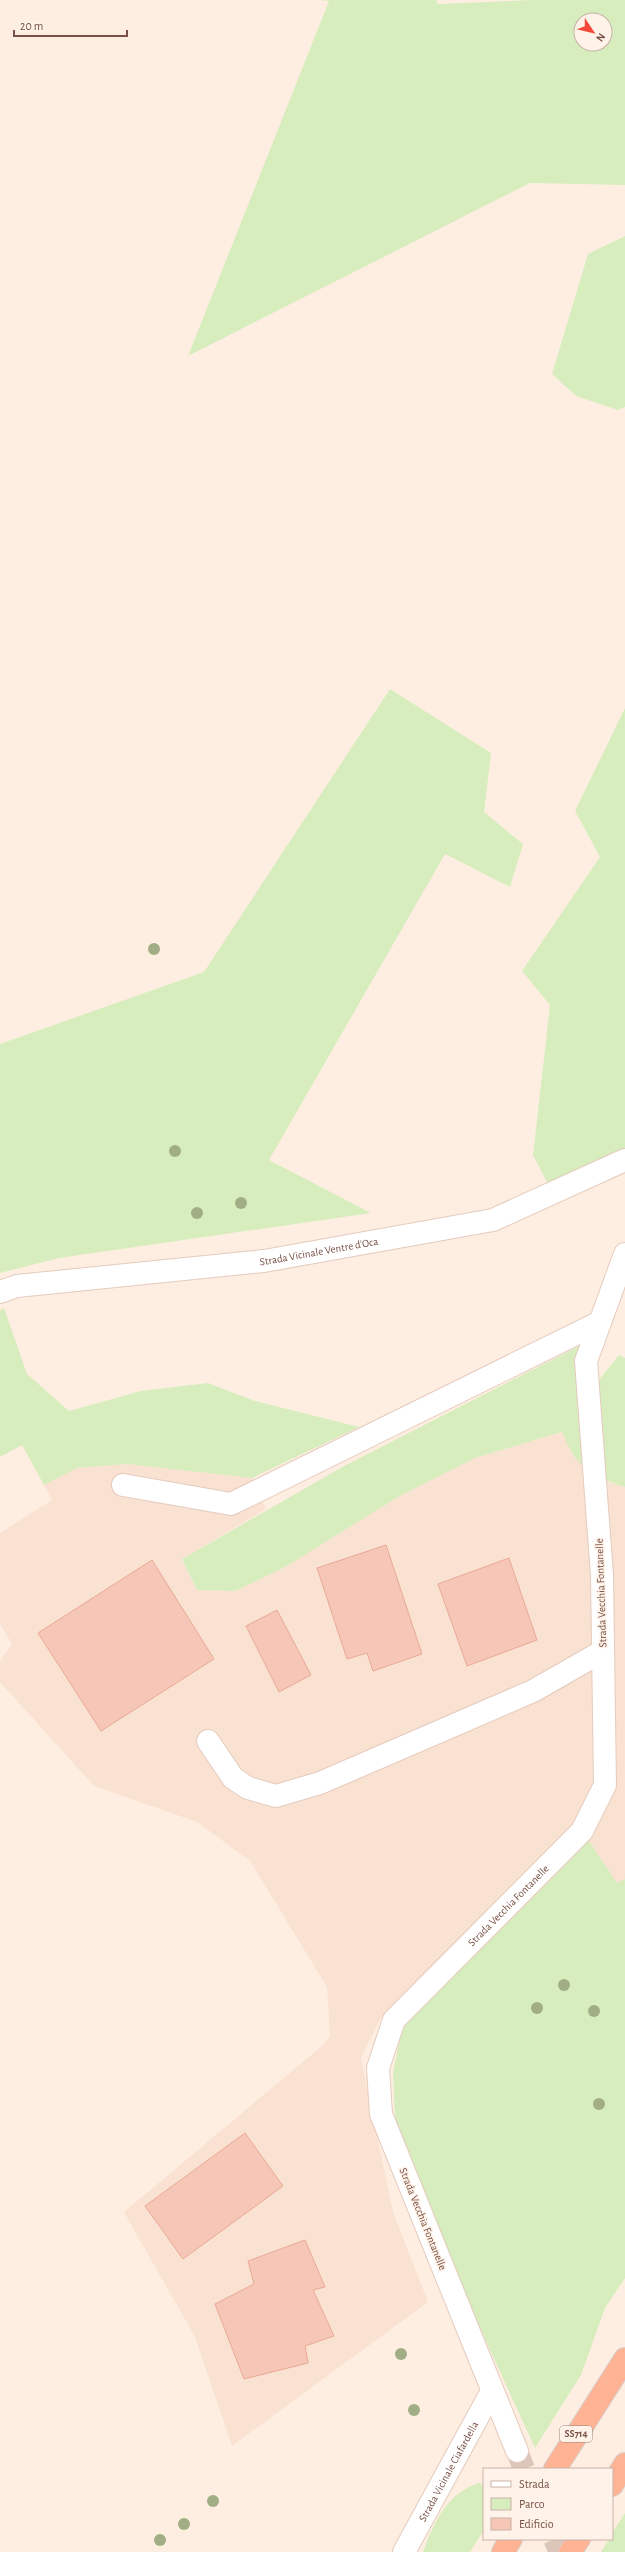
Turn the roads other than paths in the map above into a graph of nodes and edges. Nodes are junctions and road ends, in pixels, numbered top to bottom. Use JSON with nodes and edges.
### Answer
{"nodes":[{"id":1,"x":625,"y":1160,"type":"edge"},
{"id":2,"x":625,"y":1254,"type":"edge"},
{"id":3,"x":0,"y":1292,"type":"edge"},
{"id":4,"x":600,"y":1322,"type":"junction"},
{"id":5,"x":123,"y":1485,"type":"dead end"},
{"id":6,"x":603,"y":1651,"type":"junction"},
{"id":7,"x":208,"y":1741,"type":"dead end"},
{"id":8,"x":625,"y":2359,"type":"edge"},
{"id":9,"x":492,"y":2391,"type":"junction"},
{"id":10,"x":517,"y":2451,"type":"tunnel mouth"},
{"id":11,"x":625,"y":2464,"type":"edge"},
{"id":12,"x":556,"y":2468,"type":"edge"},
{"id":13,"x":613,"y":2484,"type":"edge"},
{"id":14,"x":510,"y":2540,"type":"edge"},
{"id":15,"x":578,"y":2540,"type":"edge"},
{"id":16,"x":404,"y":2552,"type":"edge"},
{"id":17,"x":503,"y":2552,"type":"edge"},
{"id":18,"x":570,"y":2552,"type":"edge"}],
"edges":[{"from":1,"to":3,"type":"street","name":"Strada Vicinale Ventre d'Oca"},
{"from":2,"to":4,"type":"street"},
{"from":4,"to":5,"type":"street"},
{"from":4,"to":6,"type":"street","name":"Strada Vecchia Fontanelle"},
{"from":6,"to":7,"type":"street"},
{"from":6,"to":9,"type":"street","name":"Strada Vecchia Fontanelle"},
{"from":8,"to":12,"type":"highway","number":"SS714"},
{"from":9,"to":10,"type":"street","name":"Strada Vecchia Fontanelle"},
{"from":9,"to":16,"type":"street","name":"Strada Vicinale Ciafardella"},
{"from":11,"to":13,"type":"highway"},
{"from":14,"to":17,"type":"highway"},
{"from":15,"to":18,"type":"highway"}]}
